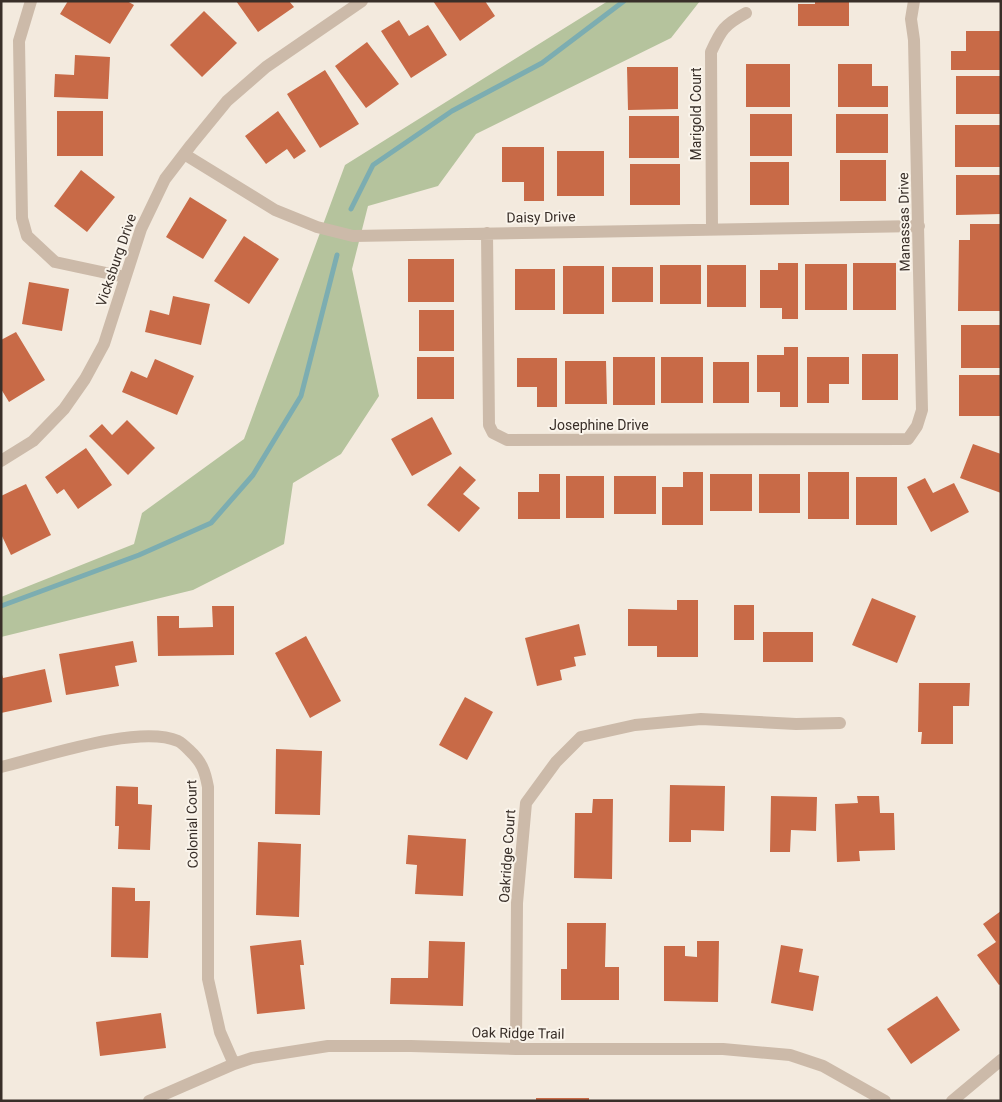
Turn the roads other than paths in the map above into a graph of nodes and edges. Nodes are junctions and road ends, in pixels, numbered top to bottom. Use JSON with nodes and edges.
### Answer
{"nodes":[{"id":1,"x":31,"y":1,"type":"edge"},
{"id":2,"x":362,"y":1,"type":"edge"},
{"id":3,"x":914,"y":1,"type":"edge"},
{"id":4,"x":746,"y":13,"type":"dead end"},
{"id":5,"x":184,"y":154,"type":"junction"},
{"id":6,"x":919,"y":226,"type":"junction"},
{"id":7,"x":712,"y":230,"type":"junction"},
{"id":8,"x":487,"y":233,"type":"junction"},
{"id":9,"x":125,"y":277,"type":"junction"},
{"id":10,"x":908,"y":439,"type":"joint"},
{"id":11,"x":1,"y":461,"type":"edge"},
{"id":12,"x":840,"y":723,"type":"dead end"},
{"id":13,"x":1,"y":767,"type":"edge"},
{"id":14,"x":516,"y":1049,"type":"junction"},
{"id":15,"x":1001,"y":1060,"type":"edge"},
{"id":16,"x":234,"y":1064,"type":"junction"},
{"id":17,"x":149,"y":1101,"type":"edge"},
{"id":18,"x":885,"y":1101,"type":"edge"},
{"id":19,"x":952,"y":1101,"type":"edge"}],
"edges":[{"from":1,"to":9,"type":"street"},
{"from":2,"to":5,"type":"street","name":"Vicksburg Drive"},
{"from":3,"to":6,"type":"street","name":"Manassas Drive"},
{"from":4,"to":7,"type":"street","name":"Marigold Court"},
{"from":5,"to":8,"type":"street","name":"Daisy Drive"},
{"from":5,"to":9,"type":"street","name":"Vicksburg Drive"},
{"from":6,"to":7,"type":"street","name":"Daisy Drive"},
{"from":6,"to":10,"type":"street","name":"Manassas Drive"},
{"from":7,"to":8,"type":"street","name":"Daisy Drive"},
{"from":8,"to":10,"type":"street","name":"Josephine Drive"},
{"from":9,"to":11,"type":"street","name":"Vicksburg Drive"},
{"from":12,"to":14,"type":"street","name":"Oakridge Court"},
{"from":13,"to":16,"type":"street","name":"Colonial Court"},
{"from":14,"to":16,"type":"street","name":"Oak Ridge Trail"},
{"from":14,"to":18,"type":"street","name":"Oak Ridge Trail"},
{"from":15,"to":19,"type":"street"},
{"from":16,"to":17,"type":"street","name":"Oak Ridge Trail"}]}
